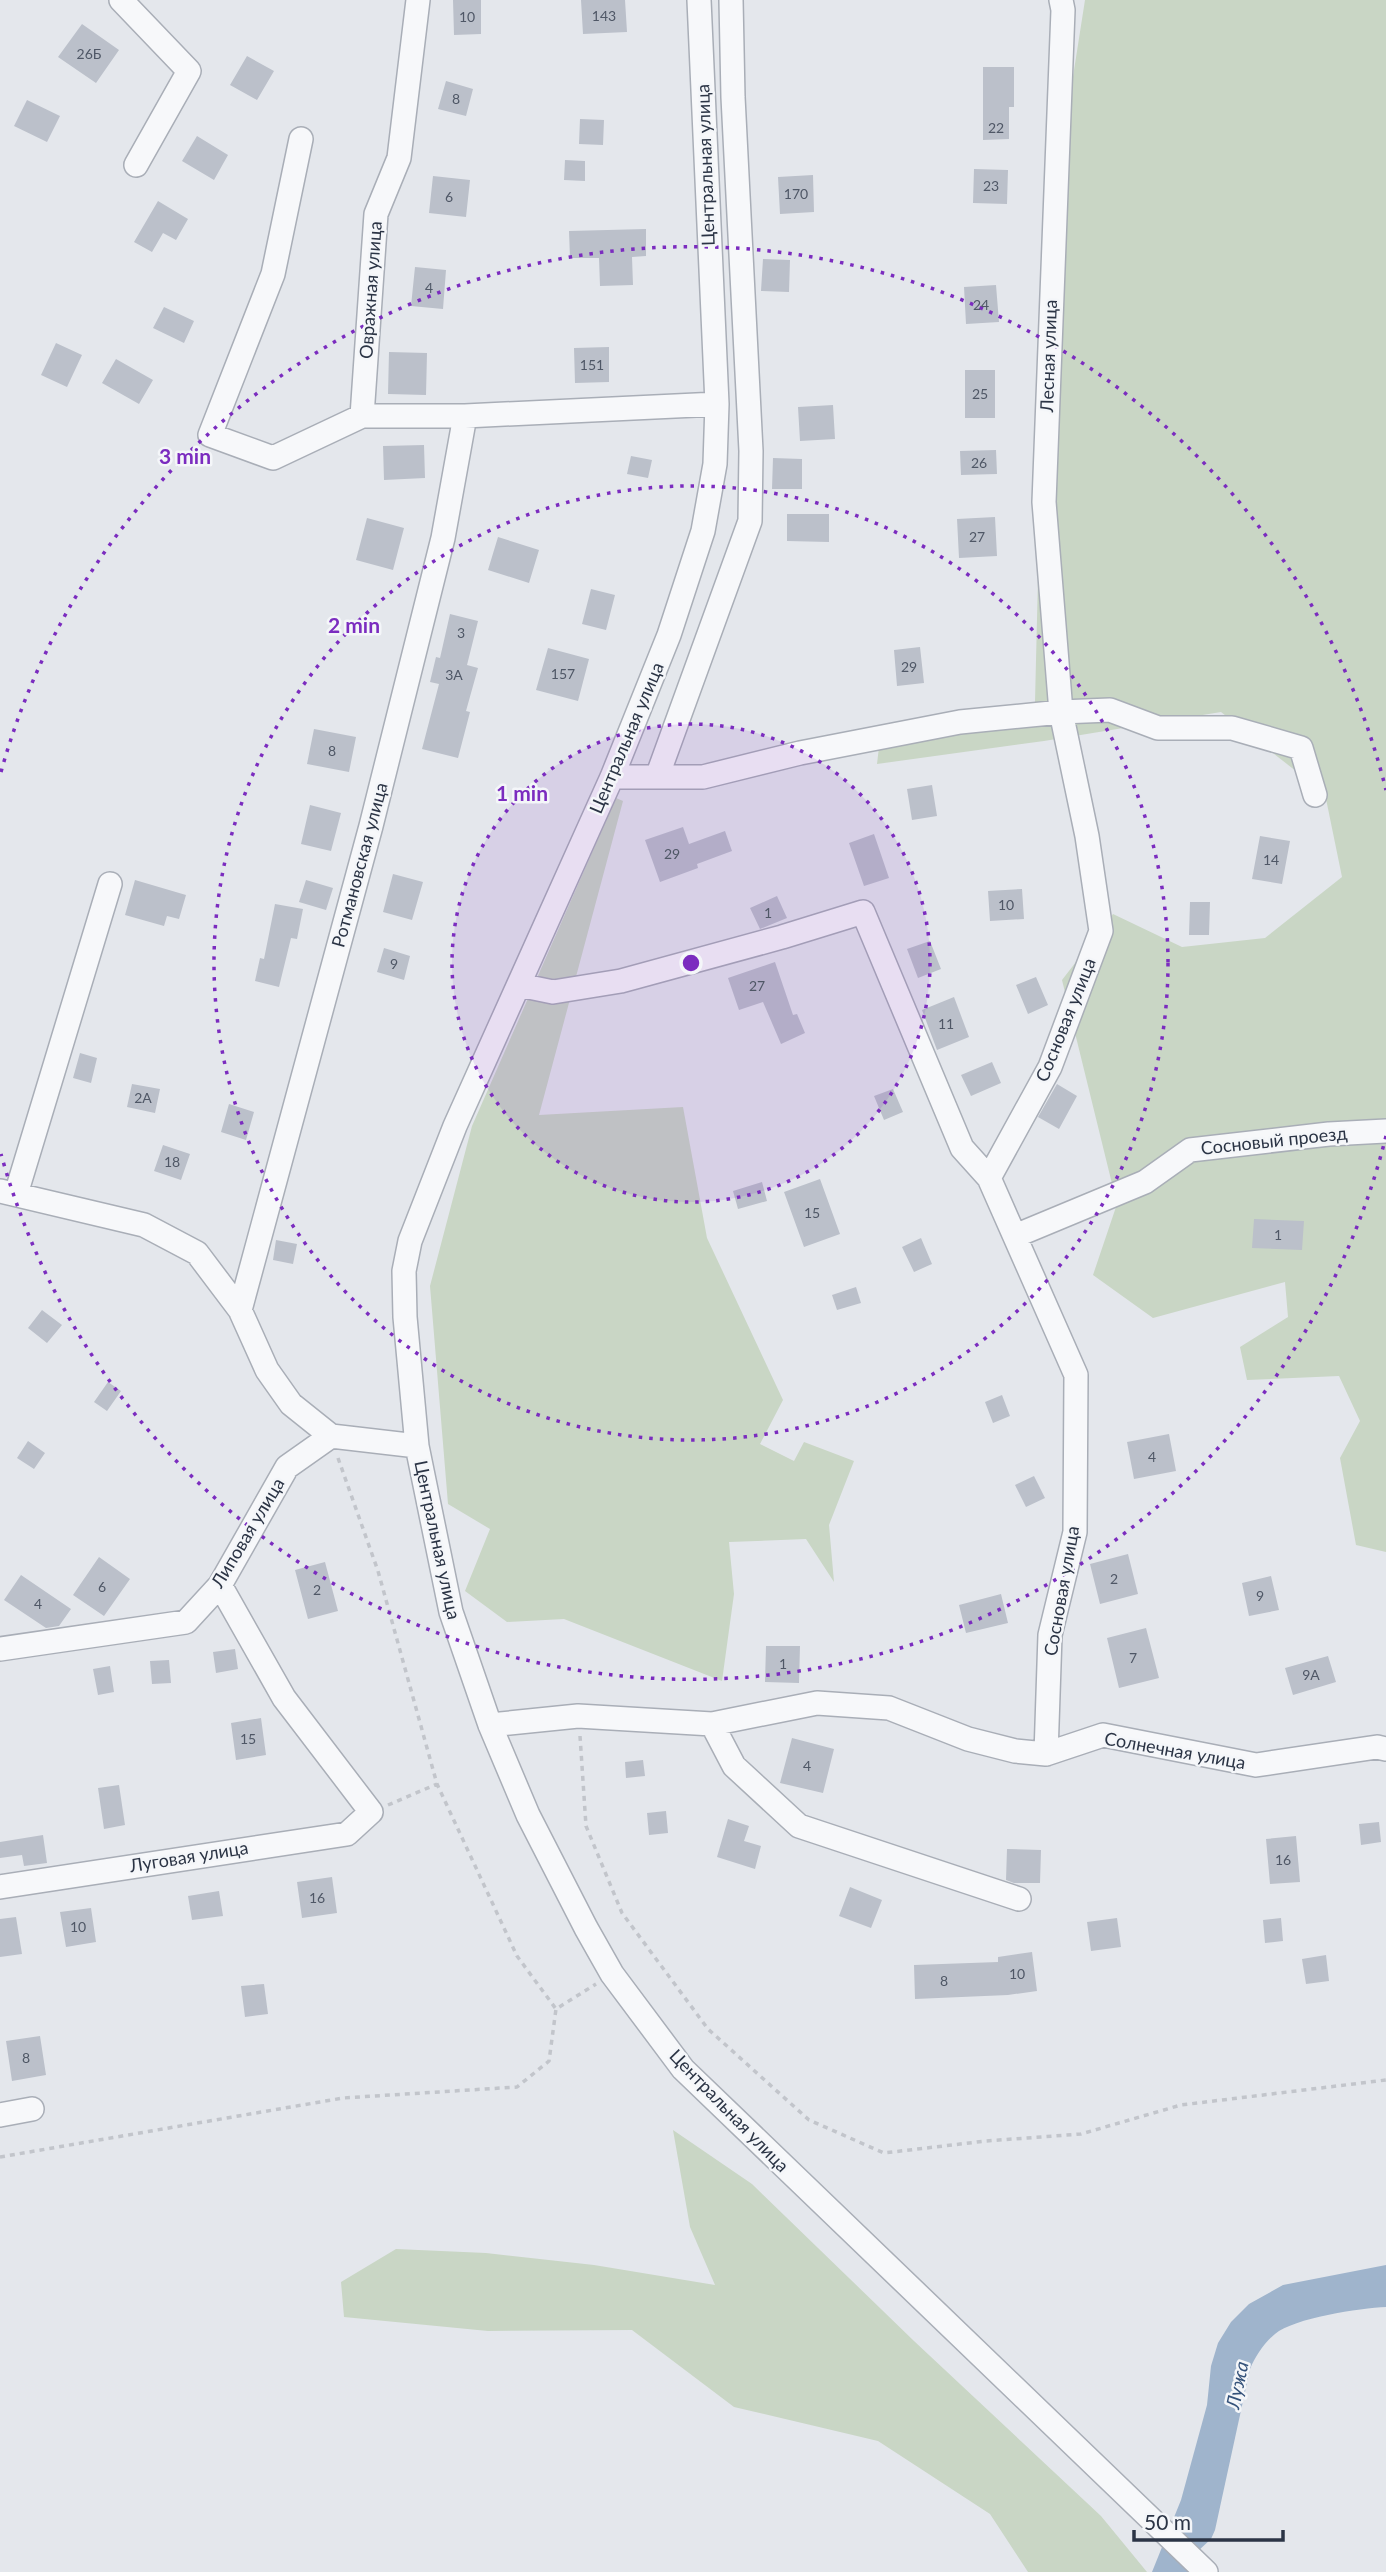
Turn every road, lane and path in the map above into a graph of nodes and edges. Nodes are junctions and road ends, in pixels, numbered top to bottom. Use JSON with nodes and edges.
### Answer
{"nodes":[{"id":1,"x":121,"y":0,"type":"edge"},
{"id":2,"x":418,"y":0,"type":"edge"},
{"id":3,"x":699,"y":0,"type":"edge"},
{"id":4,"x":731,"y":0,"type":"edge"},
{"id":5,"x":1061,"y":0,"type":"edge"},
{"id":6,"x":301,"y":139,"type":"dead end"},
{"id":7,"x":136,"y":165,"type":"dead end"},
{"id":8,"x":716,"y":404,"type":"junction"},
{"id":9,"x":362,"y":416,"type":"junction"},
{"id":10,"x":465,"y":416,"type":"junction"},
{"id":11,"x":1060,"y":712,"type":"junction"},
{"id":12,"x":612,"y":777,"type":"junction"},
{"id":13,"x":657,"y":777,"type":"junction"},
{"id":14,"x":1315,"y":795,"type":"dead end"},
{"id":15,"x":110,"y":884,"type":"dead end"},
{"id":16,"x":519,"y":985,"type":"junction"},
{"id":17,"x":1386,"y":1131,"type":"edge"},
{"id":18,"x":989,"y":1178,"type":"junction"},
{"id":19,"x":8,"y":1193,"type":"edge"},
{"id":20,"x":1014,"y":1236,"type":"junction"},
{"id":21,"x":240,"y":1310,"type":"junction"},
{"id":22,"x":331,"y":1436,"type":"junction"},
{"id":23,"x":417,"y":1446,"type":"junction"},
{"id":24,"x":220,"y":1585,"type":"junction"},
{"id":25,"x":0,"y":1650,"type":"edge"},
{"id":26,"x":578,"y":1717,"type":"junction"},
{"id":27,"x":712,"y":1724,"type":"junction"},
{"id":28,"x":490,"y":1725,"type":"junction"},
{"id":29,"x":1386,"y":1749,"type":"edge"},
{"id":30,"x":1046,"y":1754,"type":"junction"},
{"id":31,"x":438,"y":1784,"type":"junction"},
{"id":32,"x":371,"y":1812,"type":"junction"},
{"id":33,"x":0,"y":1887,"type":"edge"},
{"id":34,"x":1018,"y":1899,"type":"dead end"},
{"id":35,"x":612,"y":1974,"type":"junction"},
{"id":36,"x":556,"y":2009,"type":"junction"},
{"id":37,"x":1386,"y":2080,"type":"edge"},
{"id":38,"x":32,"y":2109,"type":"dead end"},
{"id":39,"x":0,"y":2115,"type":"edge"},
{"id":40,"x":0,"y":2157,"type":"edge"},
{"id":41,"x":1206,"y":2572,"type":"edge"}],
"edges":[{"from":1,"to":7,"type":"street"},
{"from":2,"to":9,"type":"street","name":"Овражная улица"},
{"from":3,"to":8,"type":"street","name":"Центральная улица"},
{"from":4,"to":13,"type":"street"},
{"from":5,"to":11,"type":"street","name":"Лесная улица"},
{"from":6,"to":9,"type":"street"},
{"from":8,"to":10,"type":"street"},
{"from":8,"to":12,"type":"street","name":"Центральная улица"},
{"from":9,"to":10,"type":"street"},
{"from":10,"to":21,"type":"street","name":"Ротмановская улица"},
{"from":11,"to":13,"type":"street"},
{"from":11,"to":14,"type":"street"},
{"from":11,"to":18,"type":"street","name":"Сосновая улица"},
{"from":12,"to":13,"type":"street"},
{"from":12,"to":16,"type":"street","name":"Центральная улица"},
{"from":15,"to":19,"type":"street"},
{"from":16,"to":18,"type":"street"},
{"from":16,"to":23,"type":"street","name":"Центральная улица"},
{"from":17,"to":20,"type":"street","name":"Сосновый проезд"},
{"from":18,"to":20,"type":"street","name":"Сосновая улица"},
{"from":19,"to":21,"type":"street"},
{"from":20,"to":30,"type":"street","name":"Сосновая улица"},
{"from":21,"to":22,"type":"street"},
{"from":22,"to":23,"type":"street","name":"Центральная улица"},
{"from":22,"to":24,"type":"street","name":"Липовая улица"},
{"from":22,"to":31,"type":"path"},
{"from":23,"to":28,"type":"street","name":"Центральная улица"},
{"from":24,"to":25,"type":"street","name":"Липовая улица"},
{"from":24,"to":32,"type":"street"},
{"from":26,"to":27,"type":"street","name":"Солнечная улица"},
{"from":26,"to":28,"type":"street","name":"Солнечная улица"},
{"from":26,"to":37,"type":"path"},
{"from":27,"to":30,"type":"street","name":"Солнечная улица"},
{"from":27,"to":34,"type":"street"},
{"from":28,"to":35,"type":"street","name":"Центральная улица"},
{"from":29,"to":30,"type":"street","name":"Солнечная улица"},
{"from":31,"to":32,"type":"path"},
{"from":31,"to":36,"type":"path"},
{"from":32,"to":33,"type":"street","name":"Луговая улица"},
{"from":35,"to":36,"type":"path"},
{"from":35,"to":41,"type":"street","name":"Центральная улица"},
{"from":36,"to":40,"type":"path"},
{"from":38,"to":39,"type":"street"}]}
